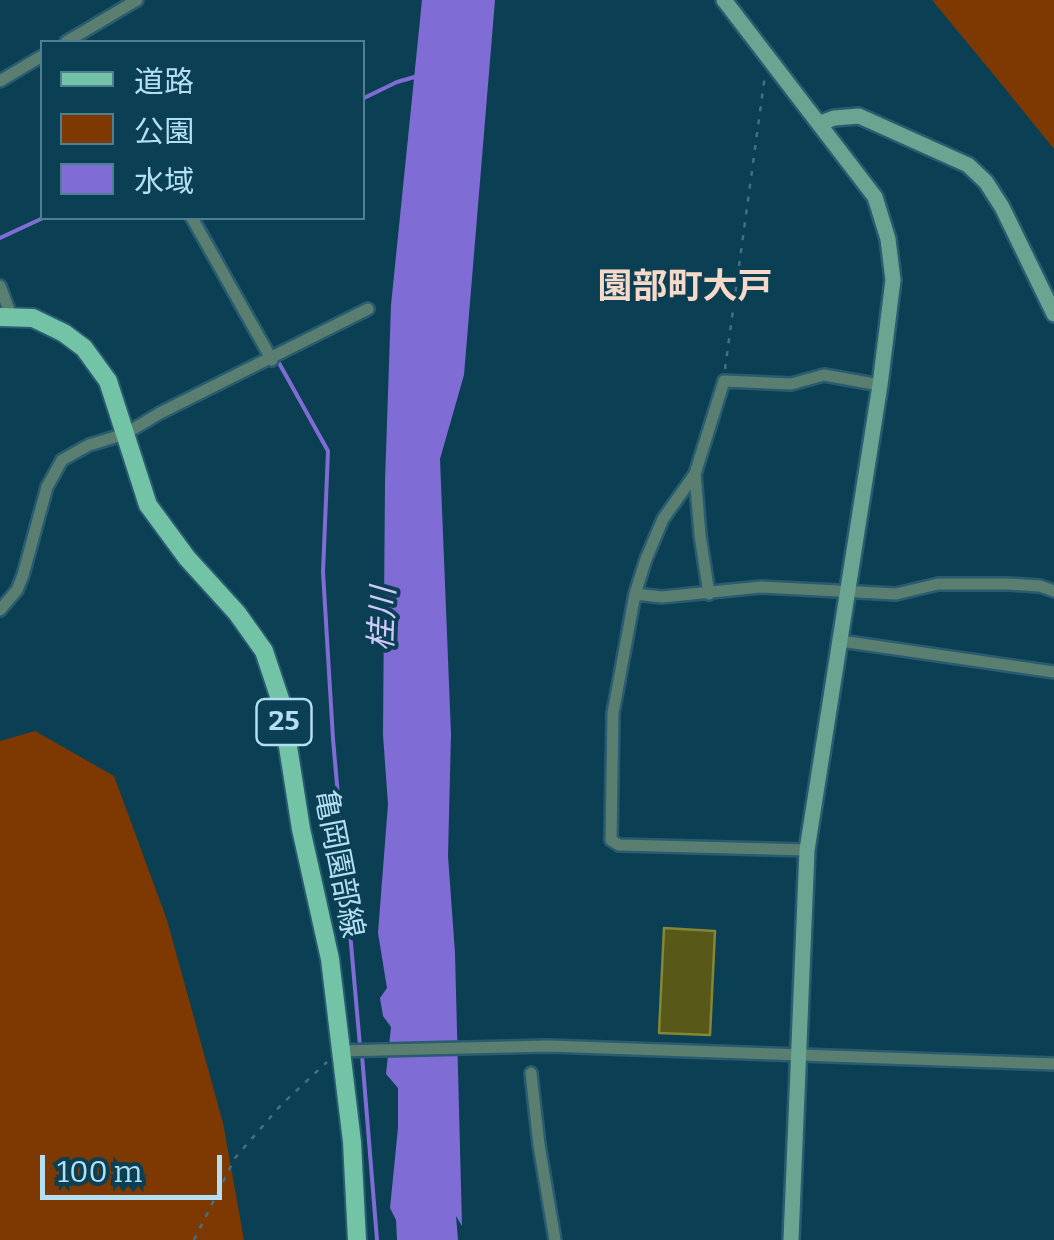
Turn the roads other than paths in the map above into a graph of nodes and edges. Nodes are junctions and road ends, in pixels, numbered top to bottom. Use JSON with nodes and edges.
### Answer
{"nodes":[{"id":1,"x":137,"y":0,"type":"edge"},
{"id":2,"x":724,"y":0,"type":"edge"},
{"id":3,"x":87,"y":30,"type":"junction"},
{"id":4,"x":70,"y":40,"type":"edge"},
{"id":5,"x":93,"y":40,"type":"edge"},
{"id":6,"x":40,"y":57,"type":"edge"},
{"id":7,"x":0,"y":82,"type":"edge"},
{"id":8,"x":821,"y":123,"type":"junction"},
{"id":9,"x":193,"y":220,"type":"edge"},
{"id":10,"x":0,"y":286,"type":"edge"},
{"id":11,"x":368,"y":309,"type":"dead end"},
{"id":12,"x":1054,"y":314,"type":"edge"},
{"id":13,"x":5,"y":316,"type":"edge"},
{"id":14,"x":272,"y":360,"type":"junction"},
{"id":15,"x":880,"y":385,"type":"junction"},
{"id":16,"x":125,"y":434,"type":"junction"},
{"id":17,"x":694,"y":474,"type":"junction"},
{"id":18,"x":1054,"y":591,"type":"edge"},
{"id":19,"x":636,"y":594,"type":"junction"},
{"id":20,"x":710,"y":594,"type":"junction"},
{"id":21,"x":849,"y":594,"type":"junction"},
{"id":22,"x":0,"y":610,"type":"edge"},
{"id":23,"x":840,"y":641,"type":"junction"},
{"id":24,"x":1054,"y":672,"type":"edge"},
{"id":25,"x":807,"y":850,"type":"junction"},
{"id":26,"x":342,"y":1051,"type":"junction"},
{"id":27,"x":799,"y":1054,"type":"junction"},
{"id":28,"x":1054,"y":1064,"type":"edge"},
{"id":29,"x":531,"y":1072,"type":"dead end"},
{"id":30,"x":357,"y":1240,"type":"edge"},
{"id":31,"x":555,"y":1240,"type":"edge"},
{"id":32,"x":791,"y":1240,"type":"edge"}],
"edges":[{"from":1,"to":3,"type":"street"},
{"from":2,"to":8,"type":"street"},
{"from":3,"to":4,"type":"street"},
{"from":3,"to":5,"type":"street"},
{"from":6,"to":7,"type":"street"},
{"from":8,"to":12,"type":"street"},
{"from":8,"to":15,"type":"street"},
{"from":9,"to":14,"type":"street"},
{"from":10,"to":13,"type":"street"},
{"from":11,"to":14,"type":"street"},
{"from":13,"to":16,"type":"main road","name":"亀岡園部線","number":"25"},
{"from":14,"to":16,"type":"street"},
{"from":15,"to":17,"type":"street"},
{"from":15,"to":21,"type":"street"},
{"from":16,"to":22,"type":"street"},
{"from":16,"to":26,"type":"main road","name":"亀岡園部線","number":"25"},
{"from":17,"to":19,"type":"street"},
{"from":17,"to":20,"type":"street"},
{"from":18,"to":21,"type":"street"},
{"from":19,"to":20,"type":"street"},
{"from":19,"to":25,"type":"street"},
{"from":20,"to":21,"type":"street"},
{"from":21,"to":23,"type":"street"},
{"from":23,"to":24,"type":"street"},
{"from":23,"to":25,"type":"street"},
{"from":25,"to":27,"type":"street"},
{"from":26,"to":27,"type":"street"},
{"from":26,"to":30,"type":"main road","name":"亀岡園部線","number":"25"},
{"from":27,"to":28,"type":"street"},
{"from":27,"to":32,"type":"street"},
{"from":29,"to":31,"type":"street"}]}
